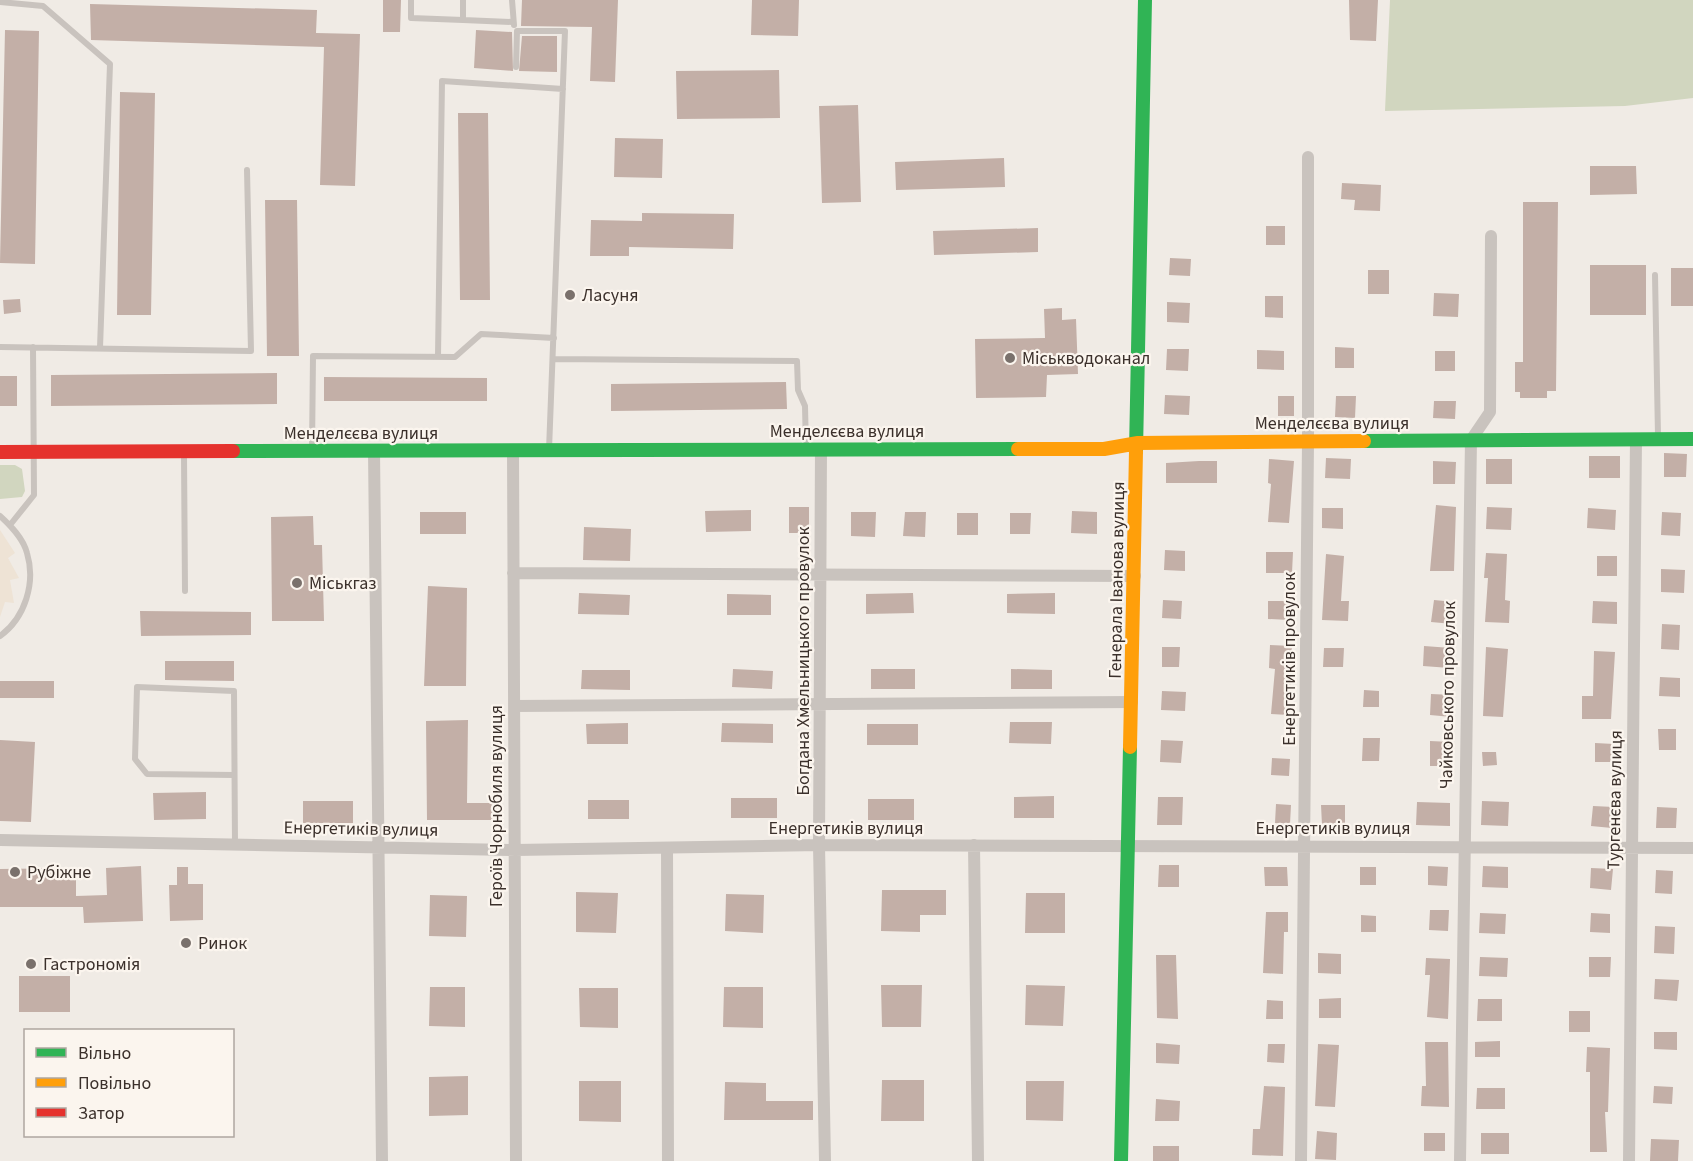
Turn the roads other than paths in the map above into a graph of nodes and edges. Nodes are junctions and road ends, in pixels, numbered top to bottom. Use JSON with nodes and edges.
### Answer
{"nodes":[{"id":1,"x":411,"y":0,"type":"edge"},
{"id":2,"x":463,"y":0,"type":"edge"},
{"id":3,"x":512,"y":0,"type":"edge"},
{"id":4,"x":1145,"y":0,"type":"edge"},
{"id":5,"x":0,"y":2,"type":"edge"},
{"id":6,"x":463,"y":20,"type":"junction"},
{"id":7,"x":512,"y":22,"type":"junction"},
{"id":8,"x":517,"y":31,"type":"junction"},
{"id":9,"x":516,"y":67,"type":"dead end"},
{"id":10,"x":563,"y":90,"type":"junction"},
{"id":11,"x":1308,"y":157,"type":"dead end"},
{"id":12,"x":247,"y":170,"type":"dead end"},
{"id":13,"x":1491,"y":236,"type":"dead end"},
{"id":14,"x":1655,"y":275,"type":"dead end"},
{"id":15,"x":554,"y":338,"type":"junction"},
{"id":16,"x":0,"y":347,"type":"edge"},
{"id":17,"x":33,"y":347,"type":"junction"},
{"id":18,"x":100,"y":348,"type":"junction"},
{"id":19,"x":438,"y":356,"type":"junction"},
{"id":20,"x":553,"y":359,"type":"junction"},
{"id":21,"x":1636,"y":439,"type":"junction"},
{"id":22,"x":1658,"y":439,"type":"junction"},
{"id":23,"x":1693,"y":439,"type":"edge"},
{"id":24,"x":1471,"y":440,"type":"junction"},
{"id":25,"x":1308,"y":442,"type":"junction"},
{"id":26,"x":1138,"y":443,"type":"junction"},
{"id":27,"x":513,"y":450,"type":"junction"},
{"id":28,"x":549,"y":450,"type":"junction"},
{"id":29,"x":806,"y":450,"type":"junction"},
{"id":30,"x":821,"y":450,"type":"junction"},
{"id":31,"x":184,"y":451,"type":"junction"},
{"id":32,"x":312,"y":451,"type":"junction"},
{"id":33,"x":374,"y":451,"type":"junction"},
{"id":34,"x":0,"y":452,"type":"edge"},
{"id":35,"x":35,"y":452,"type":"junction"},
{"id":36,"x":0,"y":516,"type":"edge"},
{"id":37,"x":10,"y":525,"type":"junction"},
{"id":38,"x":513,"y":573,"type":"junction"},
{"id":39,"x":822,"y":574,"type":"junction"},
{"id":40,"x":1135,"y":576,"type":"junction"},
{"id":41,"x":185,"y":591,"type":"dead end"},
{"id":42,"x":0,"y":636,"type":"edge"},
{"id":43,"x":1132,"y":702,"type":"junction"},
{"id":44,"x":821,"y":704,"type":"junction"},
{"id":45,"x":514,"y":706,"type":"junction"},
{"id":46,"x":234,"y":775,"type":"junction"},
{"id":47,"x":0,"y":840,"type":"edge"},
{"id":48,"x":235,"y":844,"type":"junction"},
{"id":49,"x":819,"y":845,"type":"junction"},
{"id":50,"x":974,"y":845,"type":"junction"},
{"id":51,"x":1128,"y":845,"type":"junction"},
{"id":52,"x":1305,"y":846,"type":"junction"},
{"id":53,"x":380,"y":847,"type":"junction"},
{"id":54,"x":1463,"y":847,"type":"junction"},
{"id":55,"x":667,"y":848,"type":"junction"},
{"id":56,"x":1632,"y":848,"type":"junction"},
{"id":57,"x":1693,"y":848,"type":"edge"},
{"id":58,"x":515,"y":850,"type":"junction"},
{"id":59,"x":381,"y":1161,"type":"edge"},
{"id":60,"x":516,"y":1161,"type":"edge"},
{"id":61,"x":668,"y":1161,"type":"edge"},
{"id":62,"x":825,"y":1161,"type":"edge"},
{"id":63,"x":978,"y":1161,"type":"edge"},
{"id":64,"x":1121,"y":1161,"type":"edge"},
{"id":65,"x":1301,"y":1161,"type":"edge"},
{"id":66,"x":1460,"y":1161,"type":"edge"},
{"id":67,"x":1629,"y":1161,"type":"edge"}],
"edges":[{"from":1,"to":6,"type":"lane"},
{"from":2,"to":6,"type":"lane"},
{"from":3,"to":7,"type":"lane"},
{"from":4,"to":26,"type":"street","name":"Генерала Іванова вулиця"},
{"from":5,"to":18,"type":"lane"},
{"from":6,"to":7,"type":"lane"},
{"from":7,"to":8,"type":"lane"},
{"from":8,"to":9,"type":"lane"},
{"from":8,"to":10,"type":"lane"},
{"from":10,"to":15,"type":"lane"},
{"from":10,"to":19,"type":"lane"},
{"from":11,"to":25,"type":"street","name":"Енергетиків провулок"},
{"from":12,"to":18,"type":"lane"},
{"from":13,"to":24,"type":"street"},
{"from":14,"to":22,"type":"lane"},
{"from":15,"to":19,"type":"lane"},
{"from":15,"to":20,"type":"lane"},
{"from":16,"to":17,"type":"lane"},
{"from":17,"to":18,"type":"lane"},
{"from":17,"to":35,"type":"lane"},
{"from":19,"to":32,"type":"lane"},
{"from":20,"to":28,"type":"lane"},
{"from":20,"to":29,"type":"lane"},
{"from":21,"to":22,"type":"street","name":"Менделєєва вулиця"},
{"from":21,"to":24,"type":"street","name":"Менделєєва вулиця"},
{"from":21,"to":56,"type":"street","name":"Тургенєва вулиця"},
{"from":22,"to":23,"type":"street","name":"Менделєєва вулиця"},
{"from":24,"to":25,"type":"street","name":"Менделєєва вулиця"},
{"from":24,"to":54,"type":"street","name":"Чайковського провулок"},
{"from":25,"to":26,"type":"street","name":"Менделєєва вулиця"},
{"from":25,"to":52,"type":"street","name":"Енергетиків провулок"},
{"from":26,"to":30,"type":"street","name":"Менделєєва вулиця"},
{"from":26,"to":40,"type":"street","name":"Генерала Іванова вулиця"},
{"from":27,"to":28,"type":"street","name":"Менделєєва вулиця"},
{"from":27,"to":33,"type":"street","name":"Менделєєва вулиця"},
{"from":27,"to":38,"type":"street","name":"Героїв Чорнобиля вулиця"},
{"from":28,"to":29,"type":"street","name":"Менделєєва вулиця"},
{"from":29,"to":30,"type":"street","name":"Менделєєва вулиця"},
{"from":30,"to":39,"type":"street","name":"Богдана Хмельницького провулок"},
{"from":31,"to":32,"type":"street","name":"Менделєєва вулиця"},
{"from":31,"to":35,"type":"street","name":"Менделєєва вулиця"},
{"from":31,"to":41,"type":"lane"},
{"from":32,"to":33,"type":"street","name":"Менделєєва вулиця"},
{"from":33,"to":53,"type":"street"},
{"from":34,"to":35,"type":"street","name":"Менделєєва вулиця"},
{"from":35,"to":37,"type":"lane"},
{"from":36,"to":37,"type":"lane"},
{"from":37,"to":42,"type":"lane"},
{"from":38,"to":39,"type":"street"},
{"from":38,"to":45,"type":"street","name":"Героїв Чорнобиля вулиця"},
{"from":39,"to":40,"type":"street"},
{"from":39,"to":44,"type":"street","name":"Богдана Хмельницького провулок"},
{"from":40,"to":43,"type":"street","name":"Генерала Іванова вулиця"},
{"from":43,"to":44,"type":"street"},
{"from":43,"to":51,"type":"street","name":"Генерала Іванова вулиця"},
{"from":44,"to":45,"type":"street"},
{"from":44,"to":49,"type":"street","name":"Богдана Хмельницького провулок"},
{"from":45,"to":58,"type":"street","name":"Героїв Чорнобиля вулиця"},
{"from":46,"to":46,"type":"lane"},
{"from":46,"to":48,"type":"lane"},
{"from":47,"to":48,"type":"street","name":"Енергетиків вулиця"},
{"from":48,"to":53,"type":"street","name":"Енергетиків вулиця"},
{"from":49,"to":50,"type":"street","name":"Енергетиків вулиця"},
{"from":49,"to":55,"type":"street","name":"Енергетиків вулиця"},
{"from":49,"to":62,"type":"street","name":"Богдана Хмельницького провулок"},
{"from":50,"to":51,"type":"street","name":"Енергетиків вулиця"},
{"from":50,"to":63,"type":"street"},
{"from":51,"to":52,"type":"street","name":"Енергетиків вулиця"},
{"from":51,"to":64,"type":"street","name":"Генерала Іванова вулиця"},
{"from":52,"to":54,"type":"street","name":"Енергетиків вулиця"},
{"from":52,"to":65,"type":"street","name":"Енергетиків провулок"},
{"from":53,"to":58,"type":"street","name":"Енергетиків вулиця"},
{"from":53,"to":59,"type":"street"},
{"from":54,"to":56,"type":"street","name":"Енергетиків вулиця"},
{"from":54,"to":66,"type":"street","name":"Чайковського провулок"},
{"from":55,"to":58,"type":"street","name":"Енергетиків вулиця"},
{"from":55,"to":61,"type":"street"},
{"from":56,"to":57,"type":"street","name":"Енергетиків вулиця"},
{"from":56,"to":67,"type":"street","name":"Тургенєва вулиця"},
{"from":58,"to":60,"type":"street","name":"Героїв Чорнобиля вулиця"}]}
